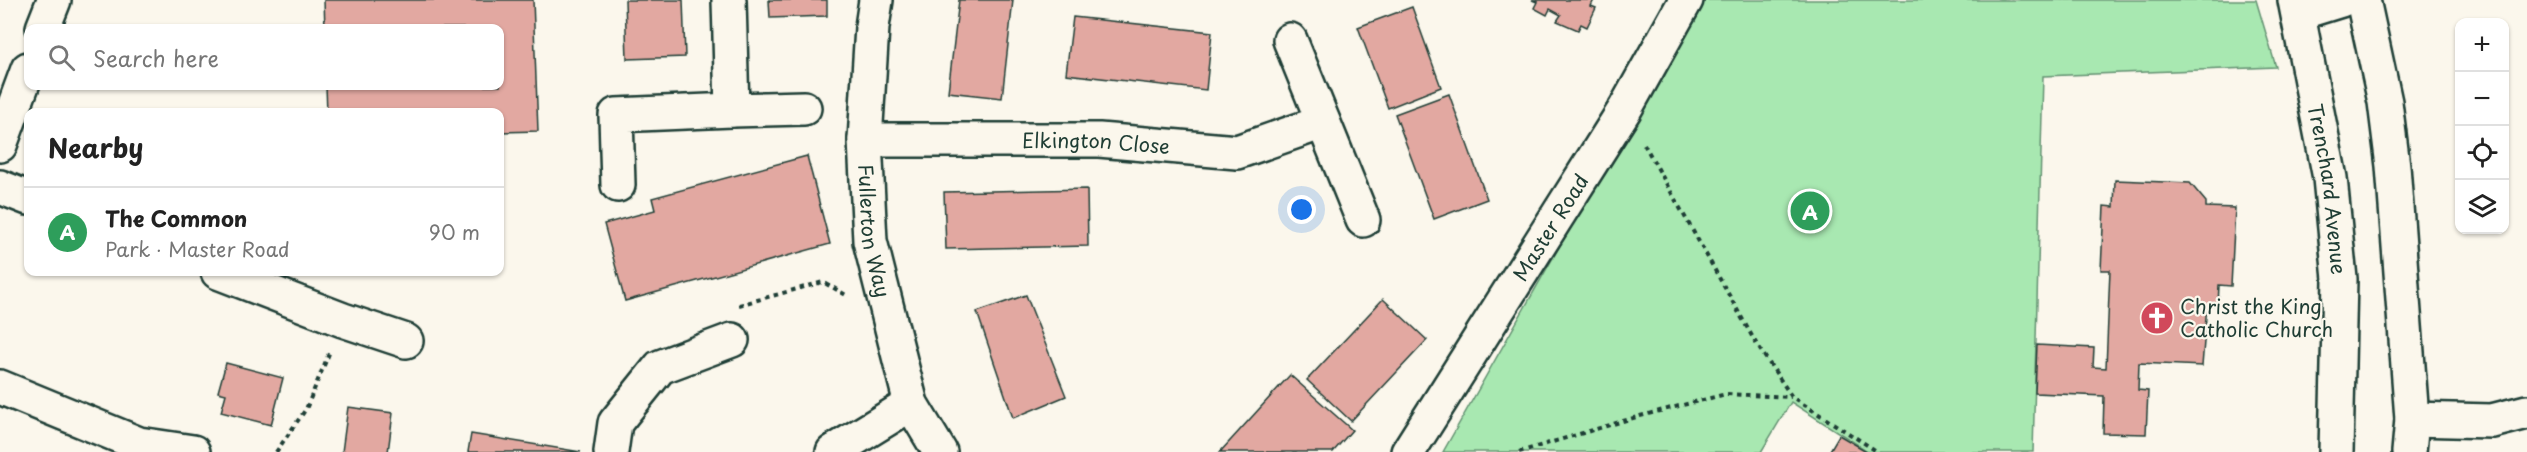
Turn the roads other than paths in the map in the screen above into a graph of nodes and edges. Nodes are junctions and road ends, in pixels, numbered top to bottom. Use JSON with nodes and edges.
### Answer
{"nodes":[{"id":1,"x":729,"y":0,"type":"edge"},
{"id":2,"x":876,"y":0,"type":"edge"},
{"id":3,"x":1686,"y":0,"type":"edge"},
{"id":4,"x":2341,"y":0,"type":"edge"},
{"id":5,"x":2364,"y":0,"type":"edge"},
{"id":6,"x":2297,"y":7,"type":"edge"},
{"id":7,"x":1290,"y":40,"type":"dead end"},
{"id":8,"x":24,"y":80,"type":"edge"},
{"id":9,"x":804,"y":108,"type":"dead end"},
{"id":10,"x":732,"y":110,"type":"junction"},
{"id":11,"x":1323,"y":122,"type":"junction"},
{"id":12,"x":865,"y":140,"type":"junction"},
{"id":13,"x":0,"y":145,"type":"edge"},
{"id":14,"x":618,"y":185,"type":"dead end"},
{"id":15,"x":0,"y":187,"type":"edge"},
{"id":16,"x":24,"y":196,"type":"edge"},
{"id":17,"x":1363,"y":220,"type":"dead end"},
{"id":18,"x":228,"y":276,"type":"edge"},
{"id":19,"x":406,"y":340,"type":"dead end"},
{"id":20,"x":732,"y":340,"type":"road end"},
{"id":21,"x":0,"y":387,"type":"edge"},
{"id":22,"x":911,"y":404,"type":"junction"},
{"id":23,"x":2527,"y":412,"type":"edge"},
{"id":24,"x":2412,"y":419,"type":"junction"},
{"id":25,"x":193,"y":452,"type":"edge"},
{"id":26,"x":611,"y":452,"type":"edge"},
{"id":27,"x":833,"y":452,"type":"edge"},
{"id":28,"x":940,"y":452,"type":"edge"},
{"id":29,"x":1408,"y":452,"type":"edge"},
{"id":30,"x":2336,"y":452,"type":"edge"},
{"id":31,"x":2409,"y":452,"type":"edge"}],
"edges":[{"from":1,"to":10,"type":"street"},
{"from":2,"to":12,"type":"street","name":"Fullerton Way"},
{"from":3,"to":29,"type":"street","name":"Master Road"},
{"from":4,"to":6,"type":"street"},
{"from":5,"to":24,"type":"street"},
{"from":6,"to":30,"type":"street","name":"Trenchard Avenue"},
{"from":7,"to":11,"type":"street"},
{"from":8,"to":13,"type":"street"},
{"from":9,"to":10,"type":"street"},
{"from":10,"to":14,"type":"street"},
{"from":11,"to":12,"type":"street","name":"Elkington Close"},
{"from":11,"to":17,"type":"street"},
{"from":12,"to":22,"type":"street","name":"Fullerton Way"},
{"from":15,"to":16,"type":"street"},
{"from":18,"to":19,"type":"street"},
{"from":20,"to":26,"type":"street"},
{"from":21,"to":25,"type":"street"},
{"from":22,"to":27,"type":"street"},
{"from":22,"to":28,"type":"street","name":"Fullerton Way"},
{"from":23,"to":24,"type":"street"},
{"from":24,"to":31,"type":"street"}]}
